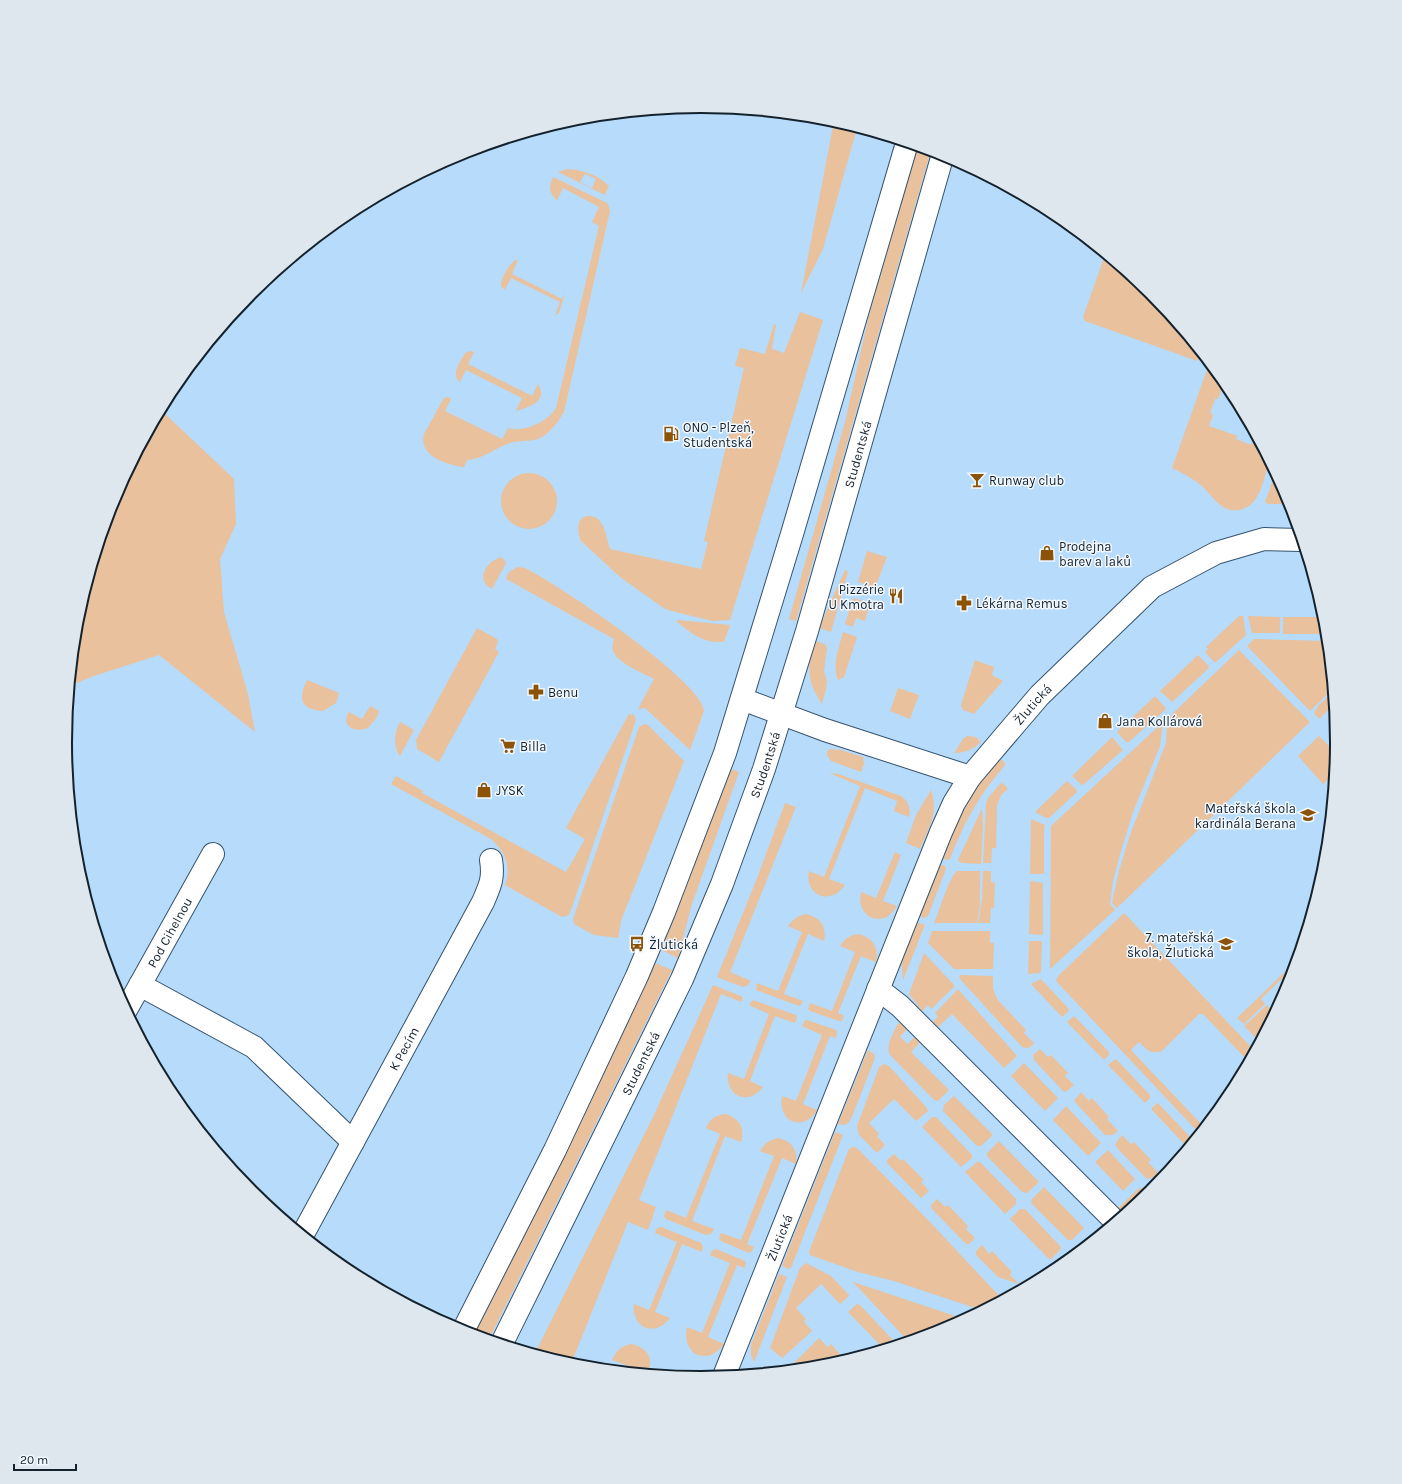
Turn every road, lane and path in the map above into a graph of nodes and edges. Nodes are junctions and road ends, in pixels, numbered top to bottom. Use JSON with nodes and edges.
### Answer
{"nodes":[{"id":1,"x":906,"y":147,"type":"edge"},
{"id":2,"x":942,"y":161,"type":"edge"},
{"id":3,"x":1297,"y":540,"type":"edge"},
{"id":4,"x":742,"y":699,"type":"junction"},
{"id":5,"x":781,"y":714,"type":"junction"},
{"id":6,"x":970,"y":777,"type":"junction"},
{"id":7,"x":212,"y":854,"type":"dead end"},
{"id":8,"x":492,"y":860,"type":"dead end"},
{"id":9,"x":140,"y":985,"type":"junction"},
{"id":10,"x":878,"y":989,"type":"junction"},
{"id":11,"x":130,"y":1004,"type":"edge"},
{"id":12,"x":353,"y":1142,"type":"junction"},
{"id":13,"x":1112,"y":1218,"type":"edge"},
{"id":14,"x":305,"y":1230,"type":"edge"},
{"id":15,"x":467,"y":1326,"type":"edge"},
{"id":16,"x":504,"y":1339,"type":"edge"},
{"id":17,"x":727,"y":1370,"type":"edge"}],
"edges":[{"from":1,"to":4,"type":"main road"},
{"from":2,"to":5,"type":"main road","name":"Studentská"},
{"from":3,"to":6,"type":"main road","name":"Žlutická"},
{"from":4,"to":5,"type":"main road"},
{"from":4,"to":15,"type":"main road"},
{"from":5,"to":6,"type":"main road"},
{"from":5,"to":16,"type":"main road","name":"Studentská"},
{"from":6,"to":10,"type":"main road","name":"Žlutická"},
{"from":7,"to":9,"type":"main road","name":"Pod Cihelnou"},
{"from":8,"to":12,"type":"main road","name":"K Pecím"},
{"from":9,"to":11,"type":"main road","name":"Pod Cihelnou"},
{"from":9,"to":12,"type":"main road"},
{"from":10,"to":13,"type":"main road"},
{"from":10,"to":17,"type":"main road","name":"Žlutická"},
{"from":12,"to":14,"type":"main road","name":"K Pecím"}]}
